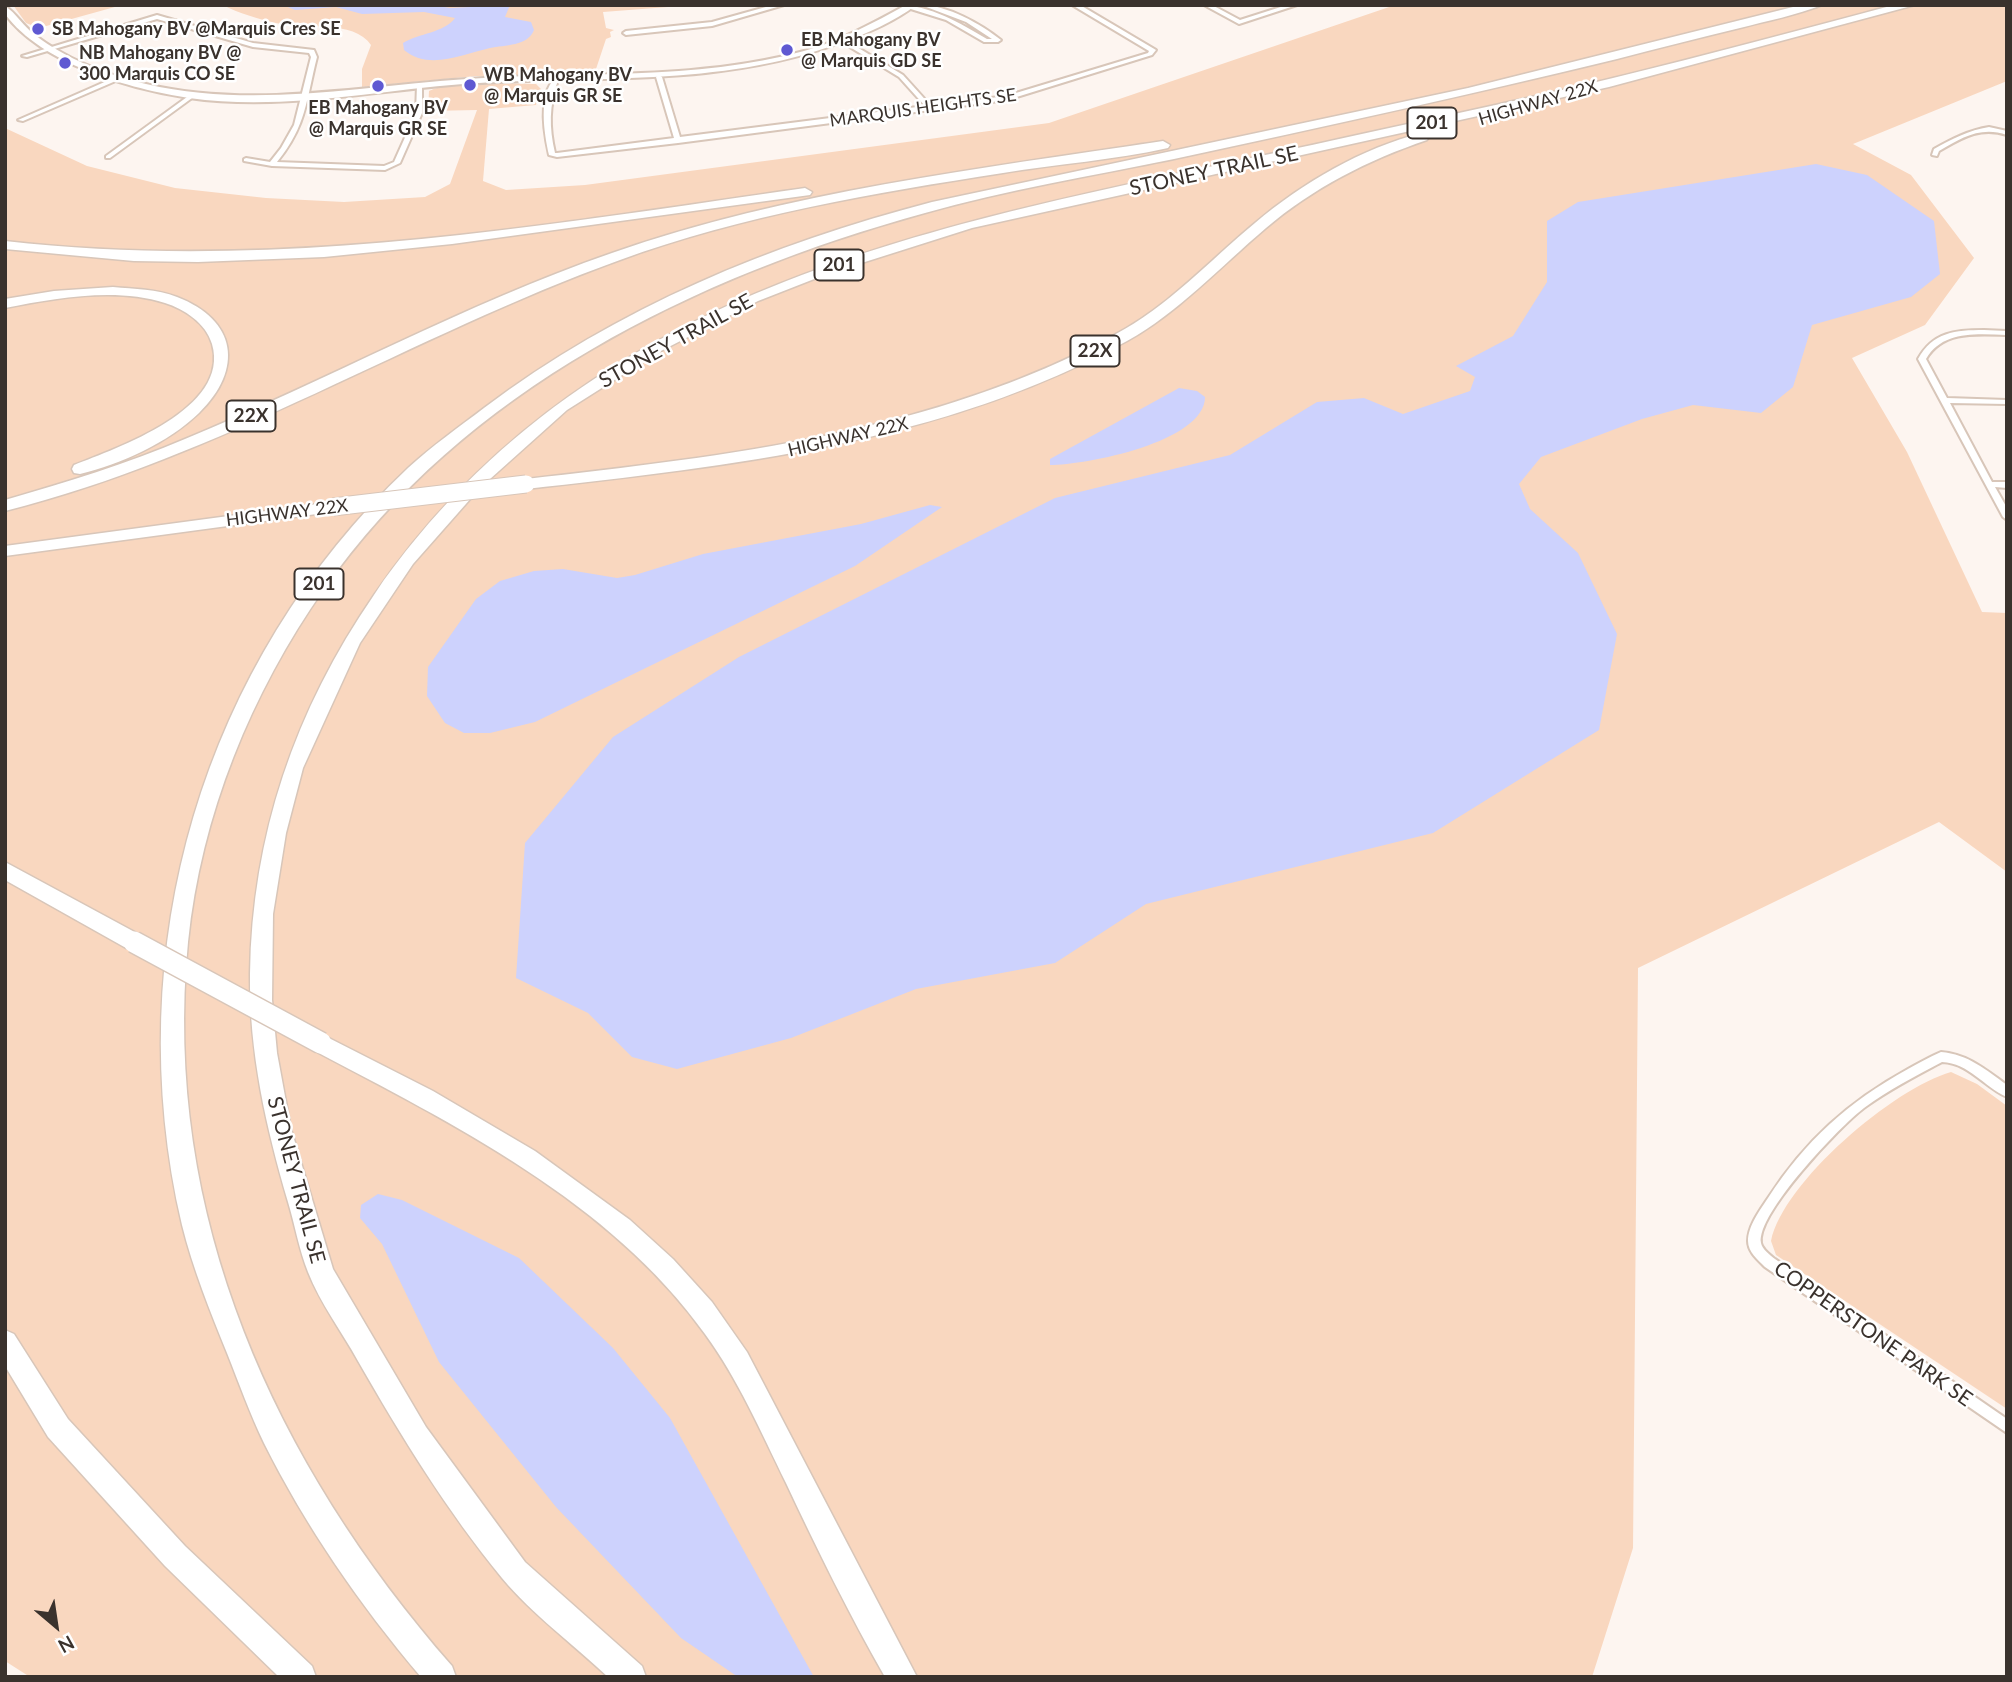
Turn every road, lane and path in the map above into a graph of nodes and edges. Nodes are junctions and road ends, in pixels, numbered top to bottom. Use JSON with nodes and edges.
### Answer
{"nodes":[{"id":1,"x":781,"y":5,"type":"edge"},
{"id":2,"x":923,"y":5,"type":"edge"},
{"id":3,"x":1075,"y":5,"type":"edge"},
{"id":4,"x":1207,"y":5,"type":"edge"},
{"id":5,"x":1294,"y":5,"type":"edge"},
{"id":6,"x":1816,"y":5,"type":"edge"},
{"id":7,"x":1909,"y":5,"type":"edge"},
{"id":8,"x":907,"y":6,"type":"edge"},
{"id":9,"x":5,"y":8,"type":"edge"},
{"id":10,"x":626,"y":33,"type":"dead end"},
{"id":11,"x":842,"y":40,"type":"junction"},
{"id":12,"x":47,"y":48,"type":"junction"},
{"id":13,"x":24,"y":56,"type":"dead end"},
{"id":14,"x":659,"y":77,"type":"junction"},
{"id":15,"x":116,"y":79,"type":"junction"},
{"id":16,"x":555,"y":80,"type":"junction"},
{"id":17,"x":1609,"y":83,"type":"junction"},
{"id":18,"x":420,"y":85,"type":"junction"},
{"id":19,"x":1468,"y":92,"type":"junction"},
{"id":20,"x":189,"y":98,"type":"junction"},
{"id":21,"x":306,"y":98,"type":"junction"},
{"id":22,"x":930,"y":108,"type":"junction"},
{"id":23,"x":799,"y":113,"type":"dead end"},
{"id":24,"x":21,"y":120,"type":"dead end"},
{"id":25,"x":805,"y":124,"type":"junction"},
{"id":26,"x":2007,"y":133,"type":"edge"},
{"id":27,"x":678,"y":141,"type":"junction"},
{"id":28,"x":1935,"y":155,"type":"dead end"},
{"id":29,"x":108,"y":157,"type":"dead end"},
{"id":30,"x":246,"y":160,"type":"dead end"},
{"id":31,"x":1043,"y":163,"type":"junction"},
{"id":32,"x":272,"y":164,"type":"junction"},
{"id":33,"x":5,"y":245,"type":"edge"},
{"id":34,"x":5,"y":304,"type":"edge"},
{"id":35,"x":2007,"y":333,"type":"edge"},
{"id":36,"x":1944,"y":400,"type":"junction"},
{"id":37,"x":2007,"y":402,"type":"edge"},
{"id":38,"x":1989,"y":484,"type":"junction"},
{"id":39,"x":2007,"y":485,"type":"edge"},
{"id":40,"x":5,"y":495,"type":"edge"},
{"id":41,"x":5,"y":506,"type":"edge"},
{"id":42,"x":2007,"y":517,"type":"edge"},
{"id":43,"x":5,"y":551,"type":"edge"},
{"id":44,"x":5,"y":870,"type":"edge"},
{"id":45,"x":2007,"y":1092,"type":"edge"},
{"id":46,"x":5,"y":1342,"type":"edge"},
{"id":47,"x":5,"y":1360,"type":"edge"},
{"id":48,"x":2007,"y":1427,"type":"edge"},
{"id":49,"x":58,"y":1428,"type":"junction"},
{"id":50,"x":300,"y":1677,"type":"edge"},
{"id":51,"x":441,"y":1677,"type":"edge"},
{"id":52,"x":631,"y":1677,"type":"edge"},
{"id":53,"x":902,"y":1677,"type":"edge"}],
"edges":[{"from":1,"to":10,"type":"street"},
{"from":2,"to":8,"type":"street"},
{"from":3,"to":22,"type":"street","name":"MARQUIS HEIGHTS SE"},
{"from":4,"to":5,"type":"street"},
{"from":6,"to":19,"type":"highway","name":"STONEY TRAIL SE","number":"201"},
{"from":7,"to":17,"type":"highway","name":"STONEY TRAIL SE","number":"201"},
{"from":8,"to":11,"type":"street"},
{"from":9,"to":12,"type":"street"},
{"from":11,"to":14,"type":"street"},
{"from":11,"to":22,"type":"street"},
{"from":12,"to":13,"type":"street"},
{"from":12,"to":15,"type":"street"},
{"from":12,"to":21,"type":"street"},
{"from":14,"to":16,"type":"street"},
{"from":14,"to":27,"type":"street"},
{"from":15,"to":20,"type":"street"},
{"from":15,"to":24,"type":"street"},
{"from":16,"to":18,"type":"street"},
{"from":16,"to":27,"type":"street","name":"MARQUIS HEIGHTS SE"},
{"from":17,"to":43,"type":"highway","name":"HIGHWAY 22X","number":"22X","bridge":true},
{"from":17,"to":52,"type":"highway","name":"STONEY TRAIL SE","number":"201"},
{"from":18,"to":21,"type":"street"},
{"from":18,"to":32,"type":"street"},
{"from":19,"to":31,"type":"highway","name":"HIGHWAY 22X","number":"22X"},
{"from":19,"to":51,"type":"highway","name":"STONEY TRAIL SE","number":"201"},
{"from":20,"to":21,"type":"street"},
{"from":20,"to":29,"type":"street"},
{"from":21,"to":32,"type":"street"},
{"from":22,"to":25,"type":"street","name":"MARQUIS HEIGHTS SE"},
{"from":23,"to":25,"type":"street","name":"MARQUIS HEIGHTS SE"},
{"from":25,"to":27,"type":"street","name":"MARQUIS HEIGHTS SE"},
{"from":26,"to":28,"type":"street"},
{"from":30,"to":32,"type":"street"},
{"from":31,"to":33,"type":"highway"},
{"from":31,"to":41,"type":"highway","name":"HIGHWAY 22X","number":"22X"},
{"from":34,"to":40,"type":"highway"},
{"from":35,"to":36,"type":"street"},
{"from":36,"to":37,"type":"street"},
{"from":36,"to":38,"type":"street"},
{"from":38,"to":39,"type":"street"},
{"from":38,"to":42,"type":"street"},
{"from":44,"to":53,"type":"highway","bridge":true},
{"from":45,"to":48,"type":"street","name":"COPPERSTONE PARK SE"},
{"from":46,"to":49,"type":"highway"},
{"from":47,"to":49,"type":"highway"},
{"from":49,"to":50,"type":"highway"}]}
